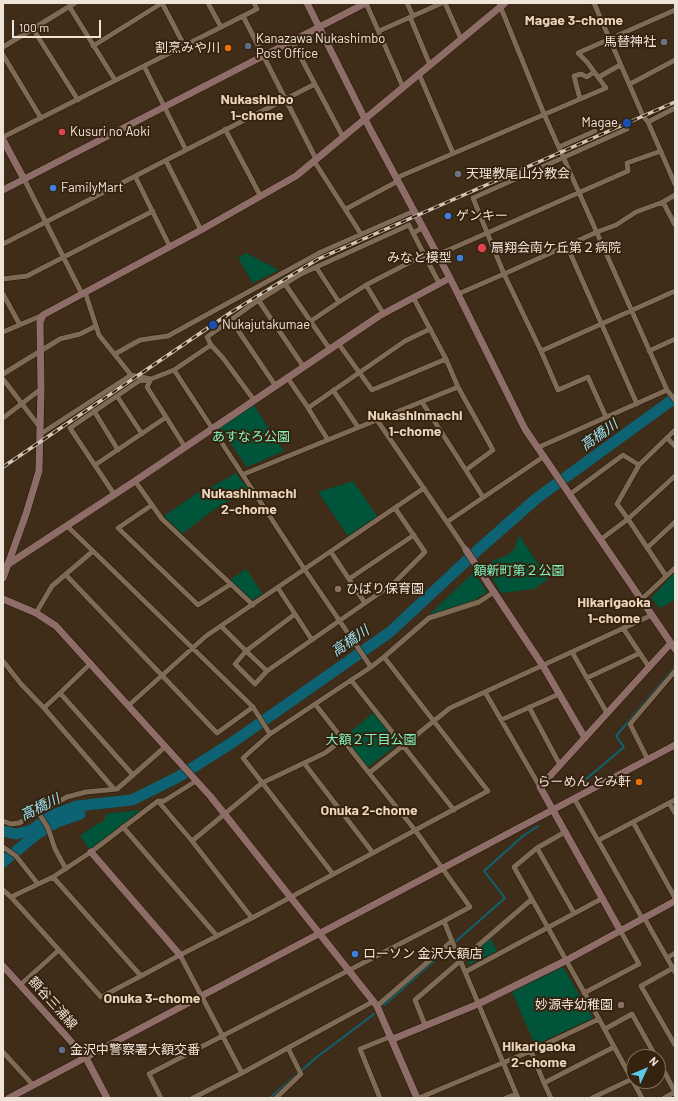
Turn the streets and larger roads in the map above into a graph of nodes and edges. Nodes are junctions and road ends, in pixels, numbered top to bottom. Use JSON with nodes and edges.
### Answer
{"nodes":[{"id":1,"x":75,"y":3,"type":"edge"},
{"id":2,"x":208,"y":3,"type":"edge"},
{"id":3,"x":254,"y":3,"type":"edge"},
{"id":4,"x":307,"y":3,"type":"edge"},
{"id":5,"x":366,"y":3,"type":"edge"},
{"id":6,"x":407,"y":3,"type":"edge"},
{"id":7,"x":442,"y":3,"type":"edge"},
{"id":8,"x":445,"y":3,"type":"edge"},
{"id":9,"x":594,"y":3,"type":"edge"},
{"id":10,"x":501,"y":4,"type":"edge"},
{"id":11,"x":69,"y":6,"type":"junction"},
{"id":12,"x":675,"y":10,"type":"edge"},
{"id":13,"x":242,"y":16,"type":"junction"},
{"id":14,"x":411,"y":16,"type":"junction"},
{"id":15,"x":220,"y":27,"type":"junction"},
{"id":16,"x":319,"y":27,"type":"junction"},
{"id":17,"x":33,"y":29,"type":"junction"},
{"id":18,"x":379,"y":31,"type":"junction"},
{"id":19,"x":610,"y":38,"type":"junction"},
{"id":20,"x":461,"y":39,"type":"junction"},
{"id":21,"x":292,"y":41,"type":"junction"},
{"id":22,"x":93,"y":46,"type":"junction"},
{"id":23,"x":184,"y":46,"type":"junction"},
{"id":24,"x":3,"y":47,"type":"edge"},
{"id":25,"x":3,"y":55,"type":"edge"},
{"id":26,"x":262,"y":56,"type":"junction"},
{"id":27,"x":675,"y":60,"type":"edge"},
{"id":28,"x":430,"y":65,"type":"junction"},
{"id":29,"x":620,"y":65,"type":"junction"},
{"id":30,"x":144,"y":66,"type":"junction"},
{"id":31,"x":594,"y":72,"type":"junction"},
{"id":32,"x":419,"y":74,"type":"junction"},
{"id":33,"x":599,"y":77,"type":"junction"},
{"id":34,"x":115,"y":80,"type":"junction"},
{"id":35,"x":315,"y":84,"type":"junction"},
{"id":36,"x":630,"y":84,"type":"junction"},
{"id":37,"x":403,"y":87,"type":"junction"},
{"id":38,"x":580,"y":99,"type":"junction"},
{"id":39,"x":78,"y":100,"type":"junction"},
{"id":40,"x":285,"y":100,"type":"junction"},
{"id":41,"x":164,"y":107,"type":"junction"},
{"id":42,"x":675,"y":108,"type":"edge"},
{"id":43,"x":544,"y":114,"type":"junction"},
{"id":44,"x":41,"y":118,"type":"junction"},
{"id":45,"x":365,"y":119,"type":"junction"},
{"id":46,"x":648,"y":122,"type":"junction"},
{"id":47,"x":226,"y":129,"type":"junction"},
{"id":48,"x":627,"y":129,"type":"dead end"},
{"id":49,"x":595,"y":131,"type":"dead end"},
{"id":50,"x":3,"y":137,"type":"edge"},
{"id":51,"x":343,"y":137,"type":"junction"},
{"id":52,"x":3,"y":140,"type":"edge"},
{"id":53,"x":559,"y":147,"type":"junction"},
{"id":54,"x":186,"y":150,"type":"junction"},
{"id":55,"x":661,"y":152,"type":"junction"},
{"id":56,"x":453,"y":153,"type":"junction"},
{"id":57,"x":563,"y":158,"type":"junction"},
{"id":58,"x":315,"y":160,"type":"junction"},
{"id":59,"x":166,"y":161,"type":"junction"},
{"id":60,"x":135,"y":176,"type":"junction"},
{"id":61,"x":24,"y":179,"type":"junction"},
{"id":62,"x":397,"y":180,"type":"junction"},
{"id":63,"x":675,"y":184,"type":"edge"},
{"id":64,"x":3,"y":190,"type":"edge"},
{"id":65,"x":580,"y":192,"type":"junction"},
{"id":66,"x":675,"y":195,"type":"edge"},
{"id":67,"x":261,"y":197,"type":"junction"},
{"id":68,"x":663,"y":202,"type":"junction"},
{"id":69,"x":346,"y":209,"type":"junction"},
{"id":70,"x":153,"y":211,"type":"junction"},
{"id":71,"x":414,"y":211,"type":"junction"},
{"id":72,"x":45,"y":222,"type":"junction"},
{"id":73,"x":675,"y":225,"type":"edge"},
{"id":74,"x":422,"y":228,"type":"junction"},
{"id":75,"x":201,"y":230,"type":"junction"},
{"id":76,"x":597,"y":232,"type":"junction"},
{"id":77,"x":413,"y":233,"type":"junction"},
{"id":78,"x":488,"y":233,"type":"junction"},
{"id":79,"x":361,"y":234,"type":"junction"},
{"id":80,"x":3,"y":244,"type":"edge"},
{"id":81,"x":567,"y":246,"type":"junction"},
{"id":82,"x":170,"y":247,"type":"junction"},
{"id":83,"x":424,"y":255,"type":"junction"},
{"id":84,"x":437,"y":255,"type":"junction"},
{"id":85,"x":63,"y":257,"type":"junction"},
{"id":86,"x":316,"y":267,"type":"junction"},
{"id":87,"x":504,"y":274,"type":"junction"},
{"id":88,"x":450,"y":278,"type":"junction"},
{"id":89,"x":3,"y":279,"type":"edge"},
{"id":90,"x":439,"y":283,"type":"junction"},
{"id":91,"x":285,"y":284,"type":"junction"},
{"id":92,"x":366,"y":285,"type":"junction"},
{"id":93,"x":675,"y":292,"type":"edge"},
{"id":94,"x":3,"y":294,"type":"edge"},
{"id":95,"x":82,"y":294,"type":"junction"},
{"id":96,"x":458,"y":294,"type":"junction"},
{"id":97,"x":413,"y":297,"type":"junction"},
{"id":98,"x":258,"y":301,"type":"junction"},
{"id":99,"x":339,"y":302,"type":"junction"},
{"id":100,"x":632,"y":310,"type":"junction"},
{"id":101,"x":384,"y":312,"type":"junction"},
{"id":102,"x":43,"y":315,"type":"junction"},
{"id":103,"x":231,"y":320,"type":"junction"},
{"id":104,"x":311,"y":321,"type":"junction"},
{"id":105,"x":602,"y":324,"type":"junction"},
{"id":106,"x":20,"y":325,"type":"junction"},
{"id":107,"x":96,"y":326,"type":"junction"},
{"id":108,"x":430,"y":329,"type":"junction"},
{"id":109,"x":3,"y":332,"type":"edge"},
{"id":110,"x":675,"y":339,"type":"edge"},
{"id":111,"x":338,"y":343,"type":"junction"},
{"id":112,"x":211,"y":345,"type":"junction"},
{"id":113,"x":329,"y":348,"type":"junction"},
{"id":114,"x":541,"y":351,"type":"junction"},
{"id":115,"x":649,"y":351,"type":"junction"},
{"id":116,"x":41,"y":352,"type":"junction"},
{"id":117,"x":114,"y":354,"type":"junction"},
{"id":118,"x":446,"y":359,"type":"junction"},
{"id":119,"x":303,"y":366,"type":"junction"},
{"id":120,"x":174,"y":370,"type":"junction"},
{"id":121,"x":358,"y":373,"type":"junction"},
{"id":122,"x":3,"y":374,"type":"edge"},
{"id":123,"x":131,"y":375,"type":"junction"},
{"id":124,"x":287,"y":377,"type":"junction"},
{"id":125,"x":3,"y":379,"type":"edge"},
{"id":126,"x":151,"y":379,"type":"junction"},
{"id":127,"x":275,"y":385,"type":"junction"},
{"id":128,"x":458,"y":387,"type":"junction"},
{"id":129,"x":41,"y":389,"type":"junction"},
{"id":130,"x":333,"y":390,"type":"junction"},
{"id":131,"x":667,"y":390,"type":"junction"},
{"id":132,"x":117,"y":396,"type":"junction"},
{"id":133,"x":254,"y":400,"type":"junction"},
{"id":134,"x":675,"y":400,"type":"edge"},
{"id":135,"x":422,"y":402,"type":"junction"},
{"id":136,"x":22,"y":403,"type":"junction"},
{"id":137,"x":637,"y":404,"type":"junction"},
{"id":138,"x":309,"y":409,"type":"junction"},
{"id":139,"x":94,"y":412,"type":"junction"},
{"id":140,"x":606,"y":417,"type":"junction"},
{"id":141,"x":3,"y":418,"type":"edge"},
{"id":142,"x":165,"y":418,"type":"junction"},
{"id":143,"x":377,"y":420,"type":"junction"},
{"id":144,"x":40,"y":426,"type":"junction"},
{"id":145,"x":212,"y":428,"type":"junction"},
{"id":146,"x":358,"y":428,"type":"junction"},
{"id":147,"x":675,"y":430,"type":"edge"},
{"id":148,"x":142,"y":434,"type":"junction"},
{"id":149,"x":39,"y":435,"type":"junction"},
{"id":150,"x":667,"y":438,"type":"junction"},
{"id":151,"x":328,"y":440,"type":"junction"},
{"id":152,"x":675,"y":446,"type":"edge"},
{"id":153,"x":185,"y":447,"type":"junction"},
{"id":154,"x":537,"y":448,"type":"junction"},
{"id":155,"x":118,"y":450,"type":"junction"},
{"id":156,"x":543,"y":457,"type":"junction"},
{"id":157,"x":95,"y":466,"type":"junction"},
{"id":158,"x":639,"y":466,"type":"junction"},
{"id":159,"x":466,"y":470,"type":"junction"},
{"id":160,"x":244,"y":474,"type":"junction"},
{"id":161,"x":675,"y":476,"type":"edge"},
{"id":162,"x":135,"y":481,"type":"junction"},
{"id":163,"x":424,"y":488,"type":"junction"},
{"id":164,"x":114,"y":494,"type":"junction"},
{"id":165,"x":568,"y":494,"type":"junction"},
{"id":166,"x":483,"y":497,"type":"junction"},
{"id":167,"x":152,"y":505,"type":"junction"},
{"id":168,"x":395,"y":508,"type":"junction"},
{"id":169,"x":628,"y":519,"type":"junction"},
{"id":170,"x":447,"y":522,"type":"junction"},
{"id":171,"x":675,"y":522,"type":"edge"},
{"id":172,"x":67,"y":526,"type":"junction"},
{"id":173,"x":414,"y":536,"type":"junction"},
{"id":174,"x":600,"y":540,"type":"junction"},
{"id":175,"x":647,"y":548,"type":"junction"},
{"id":176,"x":466,"y":550,"type":"joint"},
{"id":177,"x":93,"y":551,"type":"junction"},
{"id":178,"x":331,"y":552,"type":"junction"},
{"id":179,"x":7,"y":565,"type":"junction"},
{"id":180,"x":675,"y":568,"type":"edge"},
{"id":181,"x":305,"y":570,"type":"junction"},
{"id":182,"x":66,"y":575,"type":"junction"},
{"id":183,"x":666,"y":576,"type":"junction"},
{"id":184,"x":3,"y":578,"type":"edge"},
{"id":185,"x":349,"y":579,"type":"junction"},
{"id":186,"x":231,"y":584,"type":"junction"},
{"id":187,"x":278,"y":588,"type":"junction"},
{"id":188,"x":494,"y":592,"type":"junction"},
{"id":189,"x":3,"y":599,"type":"edge"},
{"id":190,"x":642,"y":599,"type":"junction"},
{"id":191,"x":365,"y":603,"type":"junction"},
{"id":192,"x":253,"y":606,"type":"junction"},
{"id":193,"x":36,"y":613,"type":"junction"},
{"id":194,"x":295,"y":614,"type":"junction"},
{"id":195,"x":652,"y":615,"type":"junction"},
{"id":196,"x":340,"y":621,"type":"junction"},
{"id":197,"x":221,"y":626,"type":"junction"},
{"id":198,"x":623,"y":628,"type":"junction"},
{"id":199,"x":312,"y":640,"type":"junction"},
{"id":200,"x":673,"y":646,"type":"edge"},
{"id":201,"x":192,"y":647,"type":"junction"},
{"id":202,"x":246,"y":651,"type":"junction"},
{"id":203,"x":572,"y":652,"type":"junction"},
{"id":204,"x":640,"y":654,"type":"junction"},
{"id":205,"x":384,"y":657,"type":"junction"},
{"id":206,"x":3,"y":661,"type":"edge"},
{"id":207,"x":92,"y":663,"type":"junction"},
{"id":208,"x":370,"y":665,"type":"junction"},
{"id":209,"x":542,"y":666,"type":"junction"},
{"id":210,"x":649,"y":667,"type":"junction"},
{"id":211,"x":267,"y":671,"type":"junction"},
{"id":212,"x":675,"y":671,"type":"edge"},
{"id":213,"x":163,"y":676,"type":"junction"},
{"id":214,"x":587,"y":678,"type":"junction"},
{"id":215,"x":350,"y":680,"type":"junction"},
{"id":216,"x":485,"y":692,"type":"junction"},
{"id":217,"x":60,"y":693,"type":"junction"},
{"id":218,"x":559,"y":694,"type":"junction"},
{"id":219,"x":315,"y":704,"type":"junction"},
{"id":220,"x":129,"y":705,"type":"junction"},
{"id":221,"x":529,"y":707,"type":"junction"},
{"id":222,"x":44,"y":708,"type":"junction"},
{"id":223,"x":254,"y":709,"type":"junction"},
{"id":224,"x":607,"y":713,"type":"junction"},
{"id":225,"x":434,"y":720,"type":"junction"},
{"id":226,"x":501,"y":720,"type":"junction"},
{"id":227,"x":270,"y":732,"type":"junction"},
{"id":228,"x":585,"y":738,"type":"junction"},
{"id":229,"x":342,"y":740,"type":"junction"},
{"id":230,"x":675,"y":745,"type":"edge"},
{"id":231,"x":166,"y":746,"type":"junction"},
{"id":232,"x":403,"y":746,"type":"junction"},
{"id":233,"x":648,"y":760,"type":"junction"},
{"id":234,"x":304,"y":763,"type":"junction"},
{"id":235,"x":560,"y":765,"type":"junction"},
{"id":236,"x":369,"y":773,"type":"junction"},
{"id":237,"x":133,"y":775,"type":"junction"},
{"id":238,"x":196,"y":781,"type":"junction"},
{"id":239,"x":262,"y":783,"type":"junction"},
{"id":240,"x":540,"y":787,"type":"junction"},
{"id":241,"x":114,"y":789,"type":"junction"},
{"id":242,"x":574,"y":798,"type":"junction"},
{"id":243,"x":675,"y":800,"type":"edge"},
{"id":244,"x":158,"y":801,"type":"junction"},
{"id":245,"x":669,"y":803,"type":"junction"},
{"id":246,"x":454,"y":810,"type":"junction"},
{"id":247,"x":553,"y":810,"type":"junction"},
{"id":248,"x":675,"y":813,"type":"edge"},
{"id":249,"x":225,"y":814,"type":"junction"},
{"id":250,"x":40,"y":815,"type":"dead end"},
{"id":251,"x":3,"y":821,"type":"edge"},
{"id":252,"x":633,"y":822,"type":"junction"},
{"id":253,"x":123,"y":827,"type":"junction"},
{"id":254,"x":415,"y":830,"type":"junction"},
{"id":255,"x":565,"y":832,"type":"junction"},
{"id":256,"x":599,"y":840,"type":"junction"},
{"id":257,"x":192,"y":841,"type":"junction"},
{"id":258,"x":3,"y":847,"type":"edge"},
{"id":259,"x":538,"y":848,"type":"junction"},
{"id":260,"x":91,"y":852,"type":"junction"},
{"id":261,"x":373,"y":853,"type":"junction"},
{"id":262,"x":66,"y":869,"type":"junction"},
{"id":263,"x":442,"y":869,"type":"junction"},
{"id":264,"x":334,"y":874,"type":"junction"},
{"id":265,"x":53,"y":877,"type":"junction"},
{"id":266,"x":38,"y":884,"type":"junction"},
{"id":267,"x":3,"y":890,"type":"edge"},
{"id":268,"x":11,"y":897,"type":"junction"},
{"id":269,"x":291,"y":897,"type":"junction"},
{"id":270,"x":603,"y":898,"type":"junction"},
{"id":271,"x":532,"y":899,"type":"junction"},
{"id":272,"x":675,"y":899,"type":"edge"},
{"id":273,"x":574,"y":913,"type":"junction"},
{"id":274,"x":252,"y":918,"type":"junction"},
{"id":275,"x":642,"y":918,"type":"junction"},
{"id":276,"x":444,"y":921,"type":"junction"},
{"id":277,"x":548,"y":928,"type":"junction"},
{"id":278,"x":620,"y":930,"type":"junction"},
{"id":279,"x":320,"y":934,"type":"junction"},
{"id":280,"x":218,"y":936,"type":"junction"},
{"id":281,"x":453,"y":943,"type":"junction"},
{"id":282,"x":59,"y":950,"type":"junction"},
{"id":283,"x":675,"y":953,"type":"edge"},
{"id":284,"x":180,"y":955,"type":"junction"},
{"id":285,"x":667,"y":958,"type":"junction"},
{"id":286,"x":460,"y":960,"type":"junction"},
{"id":287,"x":565,"y":961,"type":"junction"},
{"id":288,"x":3,"y":966,"type":"edge"},
{"id":289,"x":349,"y":970,"type":"junction"},
{"id":290,"x":674,"y":970,"type":"edge"},
{"id":291,"x":465,"y":972,"type":"junction"},
{"id":292,"x":141,"y":976,"type":"junction"},
{"id":293,"x":20,"y":985,"type":"junction"},
{"id":294,"x":584,"y":993,"type":"junction"},
{"id":295,"x":201,"y":997,"type":"junction"},
{"id":296,"x":376,"y":1003,"type":"junction"},
{"id":297,"x":478,"y":1004,"type":"junction"},
{"id":298,"x":599,"y":1019,"type":"junction"},
{"id":299,"x":425,"y":1025,"type":"junction"},
{"id":300,"x":604,"y":1029,"type":"junction"},
{"id":301,"x":222,"y":1036,"type":"junction"},
{"id":302,"x":392,"y":1038,"type":"junction"},
{"id":303,"x":675,"y":1046,"type":"edge"},
{"id":304,"x":614,"y":1047,"type":"junction"},
{"id":305,"x":288,"y":1048,"type":"junction"},
{"id":306,"x":652,"y":1049,"type":"edge"},
{"id":307,"x":531,"y":1051,"type":"junction"},
{"id":308,"x":3,"y":1052,"type":"edge"},
{"id":309,"x":86,"y":1058,"type":"junction"},
{"id":310,"x":503,"y":1063,"type":"junction"},
{"id":311,"x":626,"y":1068,"type":"edge"},
{"id":312,"x":242,"y":1073,"type":"junction"},
{"id":313,"x":666,"y":1075,"type":"edge"},
{"id":314,"x":626,"y":1082,"type":"edge"},
{"id":315,"x":544,"y":1083,"type":"junction"},
{"id":316,"x":33,"y":1085,"type":"junction"},
{"id":317,"x":637,"y":1089,"type":"edge"},
{"id":318,"x":675,"y":1092,"type":"edge"},
{"id":319,"x":517,"y":1096,"type":"edge"},
{"id":320,"x":9,"y":1098,"type":"edge"},
{"id":321,"x":107,"y":1098,"type":"edge"},
{"id":322,"x":161,"y":1098,"type":"edge"},
{"id":323,"x":193,"y":1098,"type":"edge"},
{"id":324,"x":276,"y":1098,"type":"edge"},
{"id":325,"x":380,"y":1098,"type":"edge"},
{"id":326,"x":418,"y":1098,"type":"edge"},
{"id":327,"x":506,"y":1098,"type":"edge"},
{"id":328,"x":550,"y":1098,"type":"edge"},
{"id":329,"x":592,"y":1098,"type":"edge"},
{"id":330,"x":642,"y":1098,"type":"edge"},
{"id":331,"x":664,"y":1098,"type":"edge"}],
"edges":[{"from":1,"to":11,"type":"street"},
{"from":2,"to":15,"type":"street"},
{"from":3,"to":13,"type":"street"},
{"from":4,"to":16,"type":"street"},
{"from":5,"to":16,"type":"street"},
{"from":5,"to":18,"type":"street"},
{"from":6,"to":14,"type":"street"},
{"from":7,"to":14,"type":"street"},
{"from":8,"to":20,"type":"street"},
{"from":9,"to":19,"type":"street"},
{"from":10,"to":20,"type":"street"},
{"from":10,"to":43,"type":"street"},
{"from":11,"to":17,"type":"street"},
{"from":11,"to":22,"type":"street"},
{"from":12,"to":19,"type":"street"},
{"from":13,"to":15,"type":"street"},
{"from":13,"to":26,"type":"street"},
{"from":14,"to":18,"type":"street"},
{"from":14,"to":28,"type":"street"},
{"from":15,"to":23,"type":"street"},
{"from":16,"to":21,"type":"street"},
{"from":16,"to":45,"type":"street"},
{"from":17,"to":24,"type":"street"},
{"from":17,"to":39,"type":"street"},
{"from":18,"to":37,"type":"street"},
{"from":19,"to":29,"type":"street"},
{"from":19,"to":31,"type":"street"},
{"from":20,"to":28,"type":"street"},
{"from":21,"to":26,"type":"street"},
{"from":21,"to":35,"type":"street"},
{"from":22,"to":23,"type":"street"},
{"from":22,"to":34,"type":"street"},
{"from":23,"to":30,"type":"street"},
{"from":25,"to":44,"type":"street"},
{"from":26,"to":40,"type":"street"},
{"from":26,"to":41,"type":"street"},
{"from":27,"to":36,"type":"street"},
{"from":28,"to":32,"type":"street"},
{"from":29,"to":33,"type":"street"},
{"from":29,"to":36,"type":"street"},
{"from":30,"to":34,"type":"street"},
{"from":30,"to":41,"type":"street"},
{"from":31,"to":33,"type":"street"},
{"from":31,"to":38,"type":"street"},
{"from":32,"to":37,"type":"street"},
{"from":32,"to":56,"type":"street"},
{"from":33,"to":38,"type":"street"},
{"from":34,"to":39,"type":"street"},
{"from":35,"to":40,"type":"street"},
{"from":35,"to":51,"type":"street"},
{"from":36,"to":46,"type":"street"},
{"from":37,"to":45,"type":"street"},
{"from":38,"to":43,"type":"street"},
{"from":39,"to":44,"type":"street"},
{"from":40,"to":47,"type":"street"},
{"from":40,"to":58,"type":"street"},
{"from":41,"to":54,"type":"street"},
{"from":41,"to":61,"type":"street"},
{"from":42,"to":46,"type":"street"},
{"from":43,"to":53,"type":"street"},
{"from":43,"to":56,"type":"street"},
{"from":44,"to":50,"type":"street"},
{"from":45,"to":51,"type":"street"},
{"from":45,"to":62,"type":"street"},
{"from":46,"to":55,"type":"street"},
{"from":47,"to":54,"type":"street"},
{"from":47,"to":67,"type":"street"},
{"from":48,"to":57,"type":"street"},
{"from":49,"to":53,"type":"street"},
{"from":51,"to":58,"type":"street"},
{"from":52,"to":61,"type":"street"},
{"from":53,"to":57,"type":"street"},
{"from":54,"to":59,"type":"street"},
{"from":55,"to":63,"type":"street"},
{"from":55,"to":65,"type":"street"},
{"from":56,"to":62,"type":"street"},
{"from":57,"to":65,"type":"street"},
{"from":57,"to":78,"type":"street"},
{"from":58,"to":67,"type":"street"},
{"from":58,"to":69,"type":"street"},
{"from":59,"to":60,"type":"street"},
{"from":59,"to":75,"type":"street"},
{"from":60,"to":70,"type":"street"},
{"from":60,"to":72,"type":"street"},
{"from":61,"to":64,"type":"street"},
{"from":61,"to":72,"type":"street"},
{"from":62,"to":69,"type":"street"},
{"from":62,"to":71,"type":"street"},
{"from":65,"to":76,"type":"street"},
{"from":65,"to":78,"type":"street"},
{"from":66,"to":68,"type":"street"},
{"from":67,"to":75,"type":"street"},
{"from":68,"to":73,"type":"street"},
{"from":68,"to":76,"type":"street"},
{"from":69,"to":79,"type":"street"},
{"from":70,"to":82,"type":"street"},
{"from":70,"to":85,"type":"street"},
{"from":71,"to":74,"type":"street"},
{"from":71,"to":79,"type":"street"},
{"from":72,"to":80,"type":"street"},
{"from":72,"to":85,"type":"street"},
{"from":74,"to":77,"type":"street"},
{"from":74,"to":84,"type":"street"},
{"from":75,"to":82,"type":"street"},
{"from":76,"to":81,"type":"street"},
{"from":76,"to":100,"type":"street"},
{"from":77,"to":83,"type":"street"},
{"from":77,"to":86,"type":"street"},
{"from":78,"to":84,"type":"street"},
{"from":78,"to":87,"type":"street"},
{"from":79,"to":117,"type":"street"},
{"from":81,"to":87,"type":"street"},
{"from":81,"to":105,"type":"street"},
{"from":82,"to":95,"type":"street"},
{"from":83,"to":90,"type":"street"},
{"from":83,"to":92,"type":"street"},
{"from":84,"to":88,"type":"street"},
{"from":85,"to":89,"type":"street"},
{"from":85,"to":95,"type":"street"},
{"from":86,"to":91,"type":"street"},
{"from":86,"to":99,"type":"street"},
{"from":87,"to":96,"type":"street"},
{"from":87,"to":114,"type":"street"},
{"from":88,"to":90,"type":"street"},
{"from":88,"to":96,"type":"street"},
{"from":90,"to":97,"type":"street"},
{"from":91,"to":98,"type":"street"},
{"from":91,"to":104,"type":"street"},
{"from":92,"to":99,"type":"street"},
{"from":92,"to":101,"type":"street"},
{"from":93,"to":100,"type":"street"},
{"from":94,"to":106,"type":"street"},
{"from":95,"to":102,"type":"street"},
{"from":95,"to":107,"type":"street"},
{"from":96,"to":154,"type":"street"},
{"from":97,"to":101,"type":"street"},
{"from":97,"to":108,"type":"street"},
{"from":98,"to":103,"type":"street"},
{"from":98,"to":119,"type":"street"},
{"from":99,"to":104,"type":"street"},
{"from":100,"to":105,"type":"street"},
{"from":100,"to":115,"type":"street"},
{"from":101,"to":111,"type":"street"},
{"from":102,"to":106,"type":"street"},
{"from":102,"to":116,"type":"street"},
{"from":103,"to":112,"type":"street"},
{"from":103,"to":127,"type":"street"},
{"from":104,"to":113,"type":"street"},
{"from":105,"to":114,"type":"street"},
{"from":105,"to":137,"type":"street"},
{"from":106,"to":109,"type":"street"},
{"from":107,"to":116,"type":"street"},
{"from":107,"to":117,"type":"street"},
{"from":108,"to":118,"type":"street"},
{"from":108,"to":121,"type":"street"},
{"from":110,"to":115,"type":"street"},
{"from":111,"to":113,"type":"street"},
{"from":111,"to":121,"type":"street"},
{"from":112,"to":120,"type":"street"},
{"from":112,"to":133,"type":"street"},
{"from":113,"to":119,"type":"street"},
{"from":114,"to":140,"type":"street"},
{"from":115,"to":131,"type":"street"},
{"from":116,"to":122,"type":"street"},
{"from":116,"to":129,"type":"street"},
{"from":117,"to":123,"type":"street"},
{"from":118,"to":121,"type":"street"},
{"from":118,"to":128,"type":"street"},
{"from":119,"to":124,"type":"street"},
{"from":120,"to":126,"type":"street"},
{"from":120,"to":145,"type":"street"},
{"from":121,"to":130,"type":"street"},
{"from":123,"to":126,"type":"street"},
{"from":123,"to":149,"type":"street"},
{"from":124,"to":127,"type":"street"},
{"from":124,"to":138,"type":"street"},
{"from":125,"to":136,"type":"street"},
{"from":126,"to":132,"type":"street"},
{"from":126,"to":142,"type":"street"},
{"from":127,"to":133,"type":"street"},
{"from":128,"to":135,"type":"street"},
{"from":128,"to":159,"type":"street"},
{"from":129,"to":136,"type":"street"},
{"from":129,"to":144,"type":"street"},
{"from":130,"to":138,"type":"street"},
{"from":130,"to":146,"type":"street"},
{"from":131,"to":134,"type":"street"},
{"from":131,"to":137,"type":"street"},
{"from":132,"to":139,"type":"street"},
{"from":132,"to":148,"type":"street"},
{"from":133,"to":145,"type":"street"},
{"from":135,"to":143,"type":"street"},
{"from":135,"to":159,"type":"street"},
{"from":136,"to":141,"type":"street"},
{"from":136,"to":144,"type":"street"},
{"from":137,"to":140,"type":"street"},
{"from":138,"to":151,"type":"street"},
{"from":139,"to":155,"type":"street"},
{"from":139,"to":157,"type":"street"},
{"from":140,"to":154,"type":"street"},
{"from":142,"to":148,"type":"street"},
{"from":142,"to":153,"type":"street"},
{"from":143,"to":146,"type":"street"},
{"from":143,"to":163,"type":"street"},
{"from":144,"to":149,"type":"street"},
{"from":145,"to":153,"type":"street"},
{"from":145,"to":160,"type":"street"},
{"from":146,"to":151,"type":"street"},
{"from":147,"to":150,"type":"street"},
{"from":148,"to":155,"type":"street"},
{"from":149,"to":179,"type":"street"},
{"from":150,"to":152,"type":"street"},
{"from":150,"to":158,"type":"street"},
{"from":151,"to":160,"type":"street"},
{"from":153,"to":162,"type":"street"},
{"from":154,"to":156,"type":"street"},
{"from":155,"to":157,"type":"street"},
{"from":156,"to":165,"type":"street"},
{"from":156,"to":166,"type":"street"},
{"from":157,"to":164,"type":"street"},
{"from":158,"to":165,"type":"street"},
{"from":158,"to":169,"type":"street"},
{"from":159,"to":166,"type":"street"},
{"from":160,"to":181,"type":"street"},
{"from":161,"to":169,"type":"street"},
{"from":162,"to":164,"type":"street"},
{"from":162,"to":167,"type":"street"},
{"from":163,"to":168,"type":"street"},
{"from":163,"to":170,"type":"street"},
{"from":164,"to":172,"type":"street"},
{"from":165,"to":174,"type":"street"},
{"from":166,"to":170,"type":"street"},
{"from":167,"to":186,"type":"street"},
{"from":167,"to":186,"type":"street"},
{"from":168,"to":173,"type":"street"},
{"from":168,"to":178,"type":"street"},
{"from":169,"to":174,"type":"street"},
{"from":169,"to":175,"type":"street"},
{"from":170,"to":176,"type":"street"},
{"from":171,"to":175,"type":"street"},
{"from":172,"to":177,"type":"street"},
{"from":172,"to":179,"type":"street"},
{"from":173,"to":185,"type":"street"},
{"from":173,"to":191,"type":"street"},
{"from":174,"to":190,"type":"street"},
{"from":175,"to":183,"type":"street"},
{"from":176,"to":188,"type":"street"},
{"from":177,"to":182,"type":"street"},
{"from":177,"to":201,"type":"street"},
{"from":178,"to":181,"type":"street"},
{"from":178,"to":185,"type":"street"},
{"from":179,"to":184,"type":"street"},
{"from":180,"to":183,"type":"street"},
{"from":181,"to":187,"type":"street"},
{"from":181,"to":196,"type":"street"},
{"from":182,"to":193,"type":"street"},
{"from":182,"to":213,"type":"street"},
{"from":183,"to":190,"type":"street"},
{"from":185,"to":191,"type":"street"},
{"from":186,"to":192,"type":"street"},
{"from":187,"to":192,"type":"street"},
{"from":187,"to":194,"type":"street"},
{"from":188,"to":205,"type":"street"},
{"from":188,"to":209,"type":"street"},
{"from":189,"to":193,"type":"street"},
{"from":190,"to":195,"type":"street"},
{"from":191,"to":196,"type":"street"},
{"from":192,"to":197,"type":"street"},
{"from":193,"to":207,"type":"street"},
{"from":194,"to":199,"type":"street"},
{"from":194,"to":202,"type":"street"},
{"from":195,"to":198,"type":"street"},
{"from":195,"to":200,"type":"street"},
{"from":196,"to":199,"type":"street"},
{"from":196,"to":208,"type":"street"},
{"from":197,"to":201,"type":"street"},
{"from":197,"to":202,"type":"street"},
{"from":198,"to":203,"type":"street"},
{"from":198,"to":204,"type":"street"},
{"from":199,"to":211,"type":"street"},
{"from":200,"to":210,"type":"street"},
{"from":201,"to":213,"type":"street"},
{"from":201,"to":223,"type":"street"},
{"from":202,"to":211,"type":"street"},
{"from":202,"to":211,"type":"street"},
{"from":203,"to":209,"type":"street"},
{"from":203,"to":214,"type":"street"},
{"from":204,"to":210,"type":"street"},
{"from":204,"to":214,"type":"street"},
{"from":205,"to":208,"type":"street"},
{"from":205,"to":225,"type":"street"},
{"from":206,"to":222,"type":"street"},
{"from":207,"to":217,"type":"street"},
{"from":207,"to":220,"type":"street"},
{"from":208,"to":215,"type":"street"},
{"from":209,"to":216,"type":"street"},
{"from":209,"to":218,"type":"street"},
{"from":210,"to":224,"type":"street"},
{"from":212,"to":233,"type":"street"},
{"from":213,"to":220,"type":"street"},
{"from":213,"to":223,"type":"street"},
{"from":214,"to":224,"type":"street"},
{"from":215,"to":219,"type":"street"},
{"from":215,"to":232,"type":"street"},
{"from":216,"to":225,"type":"street"},
{"from":216,"to":226,"type":"street"},
{"from":217,"to":222,"type":"street"},
{"from":217,"to":237,"type":"street"},
{"from":218,"to":221,"type":"street"},
{"from":218,"to":228,"type":"street"},
{"from":219,"to":227,"type":"street"},
{"from":219,"to":229,"type":"street"},
{"from":220,"to":231,"type":"street"},
{"from":221,"to":226,"type":"street"},
{"from":221,"to":235,"type":"street"},
{"from":222,"to":241,"type":"street"},
{"from":223,"to":227,"type":"street"},
{"from":224,"to":228,"type":"street"},
{"from":225,"to":232,"type":"street"},
{"from":225,"to":246,"type":"street"},
{"from":226,"to":240,"type":"street"},
{"from":227,"to":239,"type":"street"},
{"from":228,"to":235,"type":"street"},
{"from":229,"to":234,"type":"street"},
{"from":229,"to":236,"type":"street"},
{"from":230,"to":233,"type":"street"},
{"from":231,"to":237,"type":"street"},
{"from":231,"to":238,"type":"street"},
{"from":232,"to":236,"type":"street"},
{"from":232,"to":246,"type":"street"},
{"from":233,"to":242,"type":"street"},
{"from":234,"to":239,"type":"street"},
{"from":234,"to":261,"type":"street"},
{"from":235,"to":240,"type":"street"},
{"from":236,"to":254,"type":"street"},
{"from":237,"to":241,"type":"street"},
{"from":238,"to":244,"type":"street"},
{"from":238,"to":249,"type":"street"},
{"from":239,"to":249,"type":"street"},
{"from":239,"to":264,"type":"street"},
{"from":240,"to":247,"type":"street"},
{"from":241,"to":251,"type":"street"},
{"from":242,"to":247,"type":"street"},
{"from":242,"to":256,"type":"street"},
{"from":243,"to":245,"type":"street"},
{"from":244,"to":253,"type":"street"},
{"from":244,"to":257,"type":"street"},
{"from":245,"to":248,"type":"street"},
{"from":245,"to":252,"type":"street"},
{"from":246,"to":254,"type":"street"},
{"from":247,"to":255,"type":"street"},
{"from":247,"to":263,"type":"street"},
{"from":249,"to":257,"type":"street"},
{"from":249,"to":269,"type":"street"},
{"from":250,"to":262,"type":"street"},
{"from":252,"to":256,"type":"street"},
{"from":252,"to":272,"type":"street"},
{"from":253,"to":260,"type":"street"},
{"from":253,"to":280,"type":"street"},
{"from":254,"to":261,"type":"street"},
{"from":254,"to":263,"type":"street"},
{"from":255,"to":259,"type":"street"},
{"from":255,"to":270,"type":"street"},
{"from":256,"to":275,"type":"street"},
{"from":257,"to":274,"type":"street"},
{"from":258,"to":266,"type":"street"},
{"from":259,"to":271,"type":"street"},
{"from":259,"to":273,"type":"street"},
{"from":260,"to":262,"type":"street"},
{"from":260,"to":284,"type":"street"},
{"from":261,"to":264,"type":"street"},
{"from":262,"to":265,"type":"street"},
{"from":263,"to":276,"type":"street"},
{"from":263,"to":279,"type":"street"},
{"from":264,"to":269,"type":"street"},
{"from":265,"to":266,"type":"street"},
{"from":265,"to":292,"type":"street"},
{"from":266,"to":268,"type":"street"},
{"from":267,"to":268,"type":"street"},
{"from":268,"to":282,"type":"street"},
{"from":269,"to":274,"type":"street"},
{"from":269,"to":279,"type":"street"},
{"from":270,"to":273,"type":"street"},
{"from":270,"to":278,"type":"street"},
{"from":271,"to":277,"type":"street"},
{"from":271,"to":286,"type":"street"},
{"from":272,"to":275,"type":"street"},
{"from":273,"to":277,"type":"street"},
{"from":274,"to":280,"type":"street"},
{"from":275,"to":278,"type":"street"},
{"from":275,"to":285,"type":"street"},
{"from":276,"to":281,"type":"street"},
{"from":276,"to":289,"type":"street"},
{"from":277,"to":287,"type":"street"},
{"from":277,"to":291,"type":"street"},
{"from":278,"to":287,"type":"street"},
{"from":278,"to":294,"type":"street"},
{"from":279,"to":289,"type":"street"},
{"from":279,"to":295,"type":"street"},
{"from":280,"to":284,"type":"street"},
{"from":281,"to":286,"type":"street"},
{"from":281,"to":296,"type":"street"},
{"from":282,"to":292,"type":"street"},
{"from":282,"to":293,"type":"street"},
{"from":283,"to":285,"type":"street"},
{"from":284,"to":292,"type":"street"},
{"from":284,"to":295,"type":"street"},
{"from":285,"to":290,"type":"street"},
{"from":286,"to":291,"type":"street"},
{"from":286,"to":299,"type":"street"},
{"from":287,"to":294,"type":"street"},
{"from":287,"to":297,"type":"street"},
{"from":288,"to":293,"type":"street","name":"額谷三浦線"},
{"from":289,"to":296,"type":"street"},
{"from":289,"to":301,"type":"street"},
{"from":290,"to":303,"type":"street"},
{"from":291,"to":297,"type":"street"},
{"from":293,"to":309,"type":"street","name":"額谷三浦線"},
{"from":294,"to":298,"type":"street"},
{"from":295,"to":301,"type":"street"},
{"from":295,"to":309,"type":"street"},
{"from":296,"to":302,"type":"street"},
{"from":296,"to":305,"type":"street"},
{"from":297,"to":299,"type":"street"},
{"from":297,"to":310,"type":"street"},
{"from":298,"to":300,"type":"street"},
{"from":298,"to":307,"type":"street"},
{"from":299,"to":302,"type":"street"},
{"from":300,"to":304,"type":"street"},
{"from":300,"to":306,"type":"street"},
{"from":301,"to":312,"type":"street"},
{"from":301,"to":322,"type":"street"},
{"from":302,"to":325,"type":"street"},
{"from":302,"to":326,"type":"street"},
{"from":304,"to":311,"type":"street"},
{"from":304,"to":315,"type":"street"},
{"from":305,"to":312,"type":"street"},
{"from":305,"to":324,"type":"street"},
{"from":307,"to":310,"type":"street"},
{"from":307,"to":315,"type":"street"},
{"from":308,"to":316,"type":"street"},
{"from":309,"to":316,"type":"street"},
{"from":309,"to":321,"type":"street","name":"額谷三浦線"},
{"from":310,"to":319,"type":"street"},
{"from":310,"to":326,"type":"street"},
{"from":312,"to":323,"type":"street"},
{"from":313,"to":318,"type":"street"},
{"from":314,"to":329,"type":"street"},
{"from":315,"to":328,"type":"street"},
{"from":316,"to":320,"type":"street"},
{"from":317,"to":330,"type":"street"},
{"from":318,"to":331,"type":"street"},
{"from":319,"to":327,"type":"street"}]}
